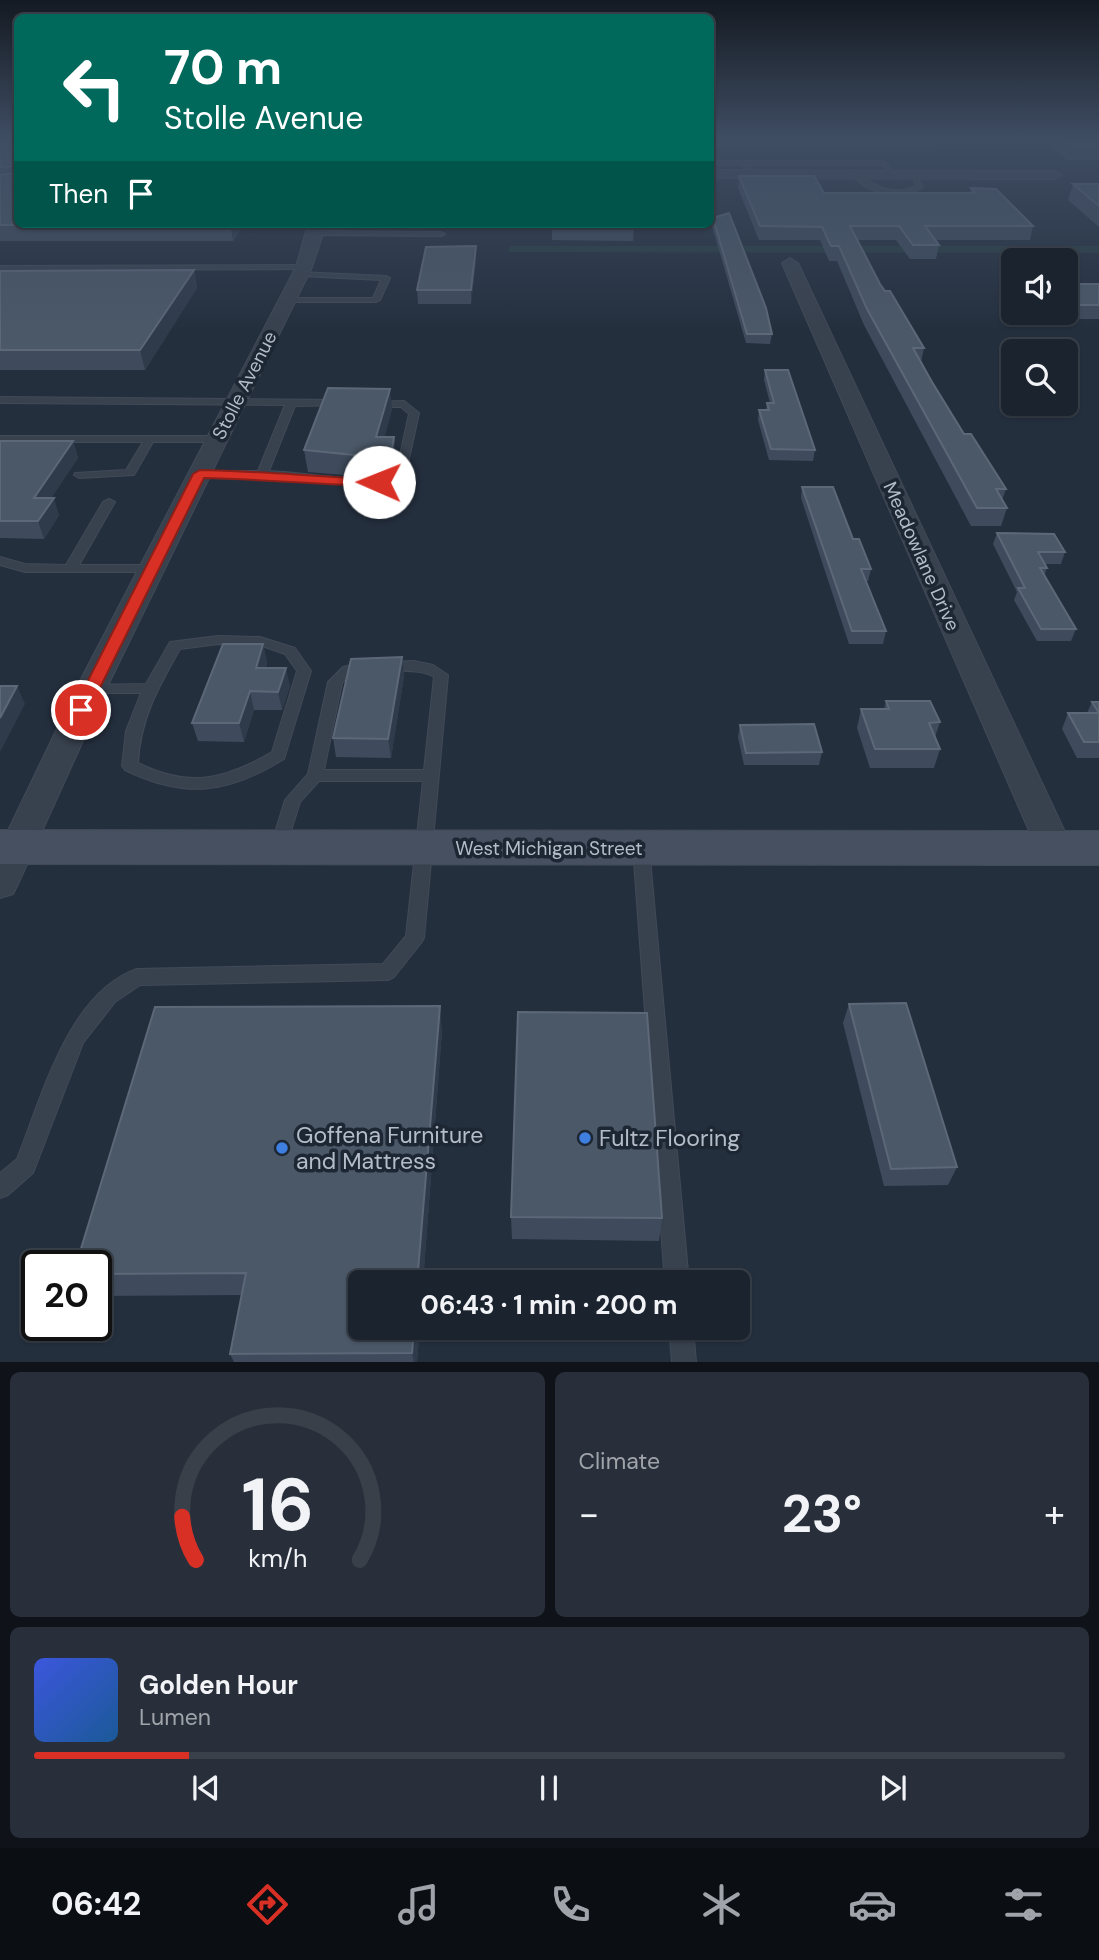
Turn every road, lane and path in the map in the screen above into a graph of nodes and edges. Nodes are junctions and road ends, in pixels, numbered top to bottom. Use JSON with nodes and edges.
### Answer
{"nodes":[{"id":1,"x":316,"y":229,"type":"edge"},
{"id":2,"x":441,"y":234,"type":"dead end"},
{"id":3,"x":790,"y":262,"type":"dead end"},
{"id":4,"x":0,"y":268,"type":"edge"},
{"id":5,"x":302,"y":270,"type":"junction"},
{"id":6,"x":287,"y":300,"type":"junction"},
{"id":7,"x":0,"y":400,"type":"edge"},
{"id":8,"x":237,"y":400,"type":"junction"},
{"id":9,"x":292,"y":401,"type":"junction"},
{"id":10,"x":0,"y":439,"type":"edge"},
{"id":11,"x":150,"y":439,"type":"junction"},
{"id":12,"x":217,"y":439,"type":"junction"},
{"id":13,"x":79,"y":474,"type":"dead end"},
{"id":14,"x":200,"y":474,"type":"junction"},
{"id":15,"x":262,"y":475,"type":"junction"},
{"id":16,"x":109,"y":502,"type":"dead end"},
{"id":17,"x":0,"y":561,"type":"edge"},
{"id":18,"x":70,"y":569,"type":"junction"},
{"id":19,"x":151,"y":569,"type":"junction"},
{"id":20,"x":92,"y":688,"type":"junction"},
{"id":21,"x":151,"y":689,"type":"junction"},
{"id":22,"x":431,"y":775,"type":"junction"},
{"id":23,"x":315,"y":776,"type":"junction"},
{"id":24,"x":278,"y":847,"type":"junction"},
{"id":25,"x":425,"y":847,"type":"junction"},
{"id":26,"x":641,"y":848,"type":"junction"},
{"id":27,"x":1099,"y":848,"type":"edge"},
{"id":28,"x":1055,"y":849,"type":"junction"},
{"id":29,"x":6,"y":859,"type":"edge"},
{"id":30,"x":0,"y":1187,"type":"edge"},
{"id":31,"x":676,"y":1270,"type":"edge"},
{"id":32,"x":682,"y":1340,"type":"edge"},
{"id":33,"x":684,"y":1362,"type":"edge"}],
"edges":[{"from":1,"to":2,"type":"lane"},
{"from":1,"to":5,"type":"street","name":"Stolle Avenue"},
{"from":3,"to":28,"type":"street","name":"Meadowlane Drive"},
{"from":4,"to":5,"type":"lane"},
{"from":5,"to":6,"type":"street","name":"Stolle Avenue"},
{"from":5,"to":6,"type":"lane"},
{"from":6,"to":8,"type":"street","name":"Stolle Avenue"},
{"from":7,"to":8,"type":"lane"},
{"from":8,"to":9,"type":"lane"},
{"from":8,"to":12,"type":"street","name":"Stolle Avenue"},
{"from":9,"to":15,"type":"lane"},
{"from":9,"to":15,"type":"lane"},
{"from":10,"to":11,"type":"lane"},
{"from":11,"to":12,"type":"lane"},
{"from":11,"to":13,"type":"lane"},
{"from":12,"to":14,"type":"street","name":"Stolle Avenue"},
{"from":14,"to":15,"type":"lane"},
{"from":14,"to":19,"type":"street","name":"Stolle Avenue"},
{"from":16,"to":18,"type":"lane"},
{"from":17,"to":18,"type":"lane"},
{"from":18,"to":19,"type":"lane"},
{"from":19,"to":20,"type":"street","name":"Stolle Avenue"},
{"from":20,"to":21,"type":"lane"},
{"from":20,"to":29,"type":"street","name":"Stolle Avenue"},
{"from":21,"to":21,"type":"lane"},
{"from":22,"to":23,"type":"lane"},
{"from":22,"to":23,"type":"lane"},
{"from":22,"to":25,"type":"lane"},
{"from":23,"to":24,"type":"lane"},
{"from":24,"to":25,"type":"main road","name":"West Michigan Street"},
{"from":24,"to":29,"type":"main road","name":"West Michigan Street"},
{"from":25,"to":26,"type":"main road","name":"West Michigan Street"},
{"from":25,"to":30,"type":"lane"},
{"from":26,"to":28,"type":"main road","name":"West Michigan Street"},
{"from":26,"to":31,"type":"lane"},
{"from":27,"to":28,"type":"main road","name":"West Michigan Street"},
{"from":32,"to":33,"type":"lane"}]}
